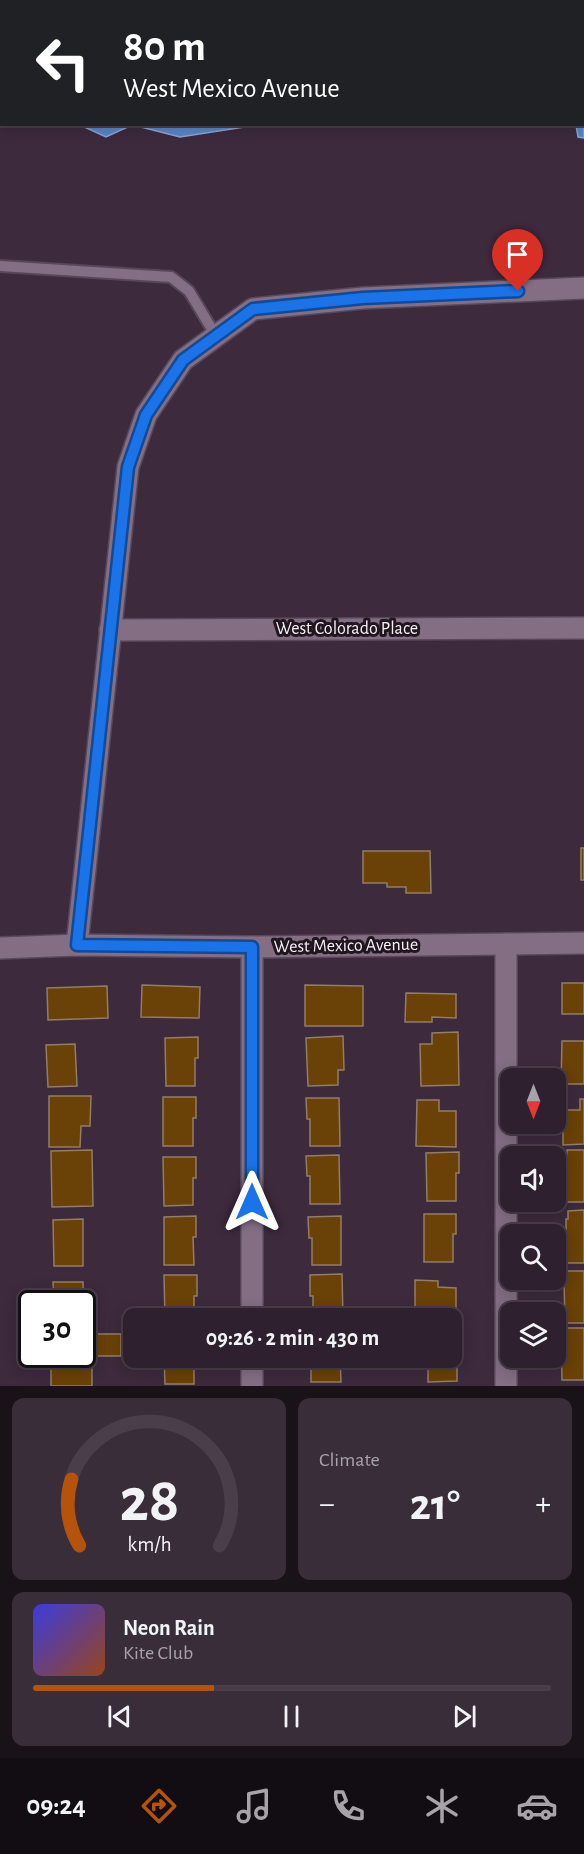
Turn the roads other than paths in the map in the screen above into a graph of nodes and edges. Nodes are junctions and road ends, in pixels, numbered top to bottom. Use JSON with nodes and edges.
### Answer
{"nodes":[{"id":1,"x":0,"y":266,"type":"edge"},
{"id":2,"x":584,"y":288,"type":"edge"},
{"id":3,"x":216,"y":336,"type":"junction"},
{"id":4,"x":584,"y":628,"type":"edge"},
{"id":5,"x":110,"y":630,"type":"junction"},
{"id":6,"x":584,"y":943,"type":"edge"},
{"id":7,"x":506,"y":944,"type":"junction"},
{"id":8,"x":77,"y":945,"type":"junction"},
{"id":9,"x":252,"y":947,"type":"junction"},
{"id":10,"x":0,"y":948,"type":"edge"},
{"id":11,"x":252,"y":1308,"type":"edge"},
{"id":12,"x":252,"y":1368,"type":"edge"},
{"id":13,"x":252,"y":1386,"type":"edge"},
{"id":14,"x":506,"y":1386,"type":"edge"}],
"edges":[{"from":1,"to":3,"type":"lane"},
{"from":2,"to":3,"type":"street"},
{"from":3,"to":5,"type":"street"},
{"from":4,"to":5,"type":"street","name":"West Colorado Place"},
{"from":5,"to":8,"type":"street"},
{"from":6,"to":7,"type":"street","name":"West Mexico Avenue"},
{"from":7,"to":9,"type":"street","name":"West Mexico Avenue"},
{"from":7,"to":14,"type":"street"},
{"from":8,"to":9,"type":"street","name":"West Mexico Avenue"},
{"from":8,"to":10,"type":"street","name":"West Mexico Avenue"},
{"from":9,"to":11,"type":"street"},
{"from":12,"to":13,"type":"street"}]}
